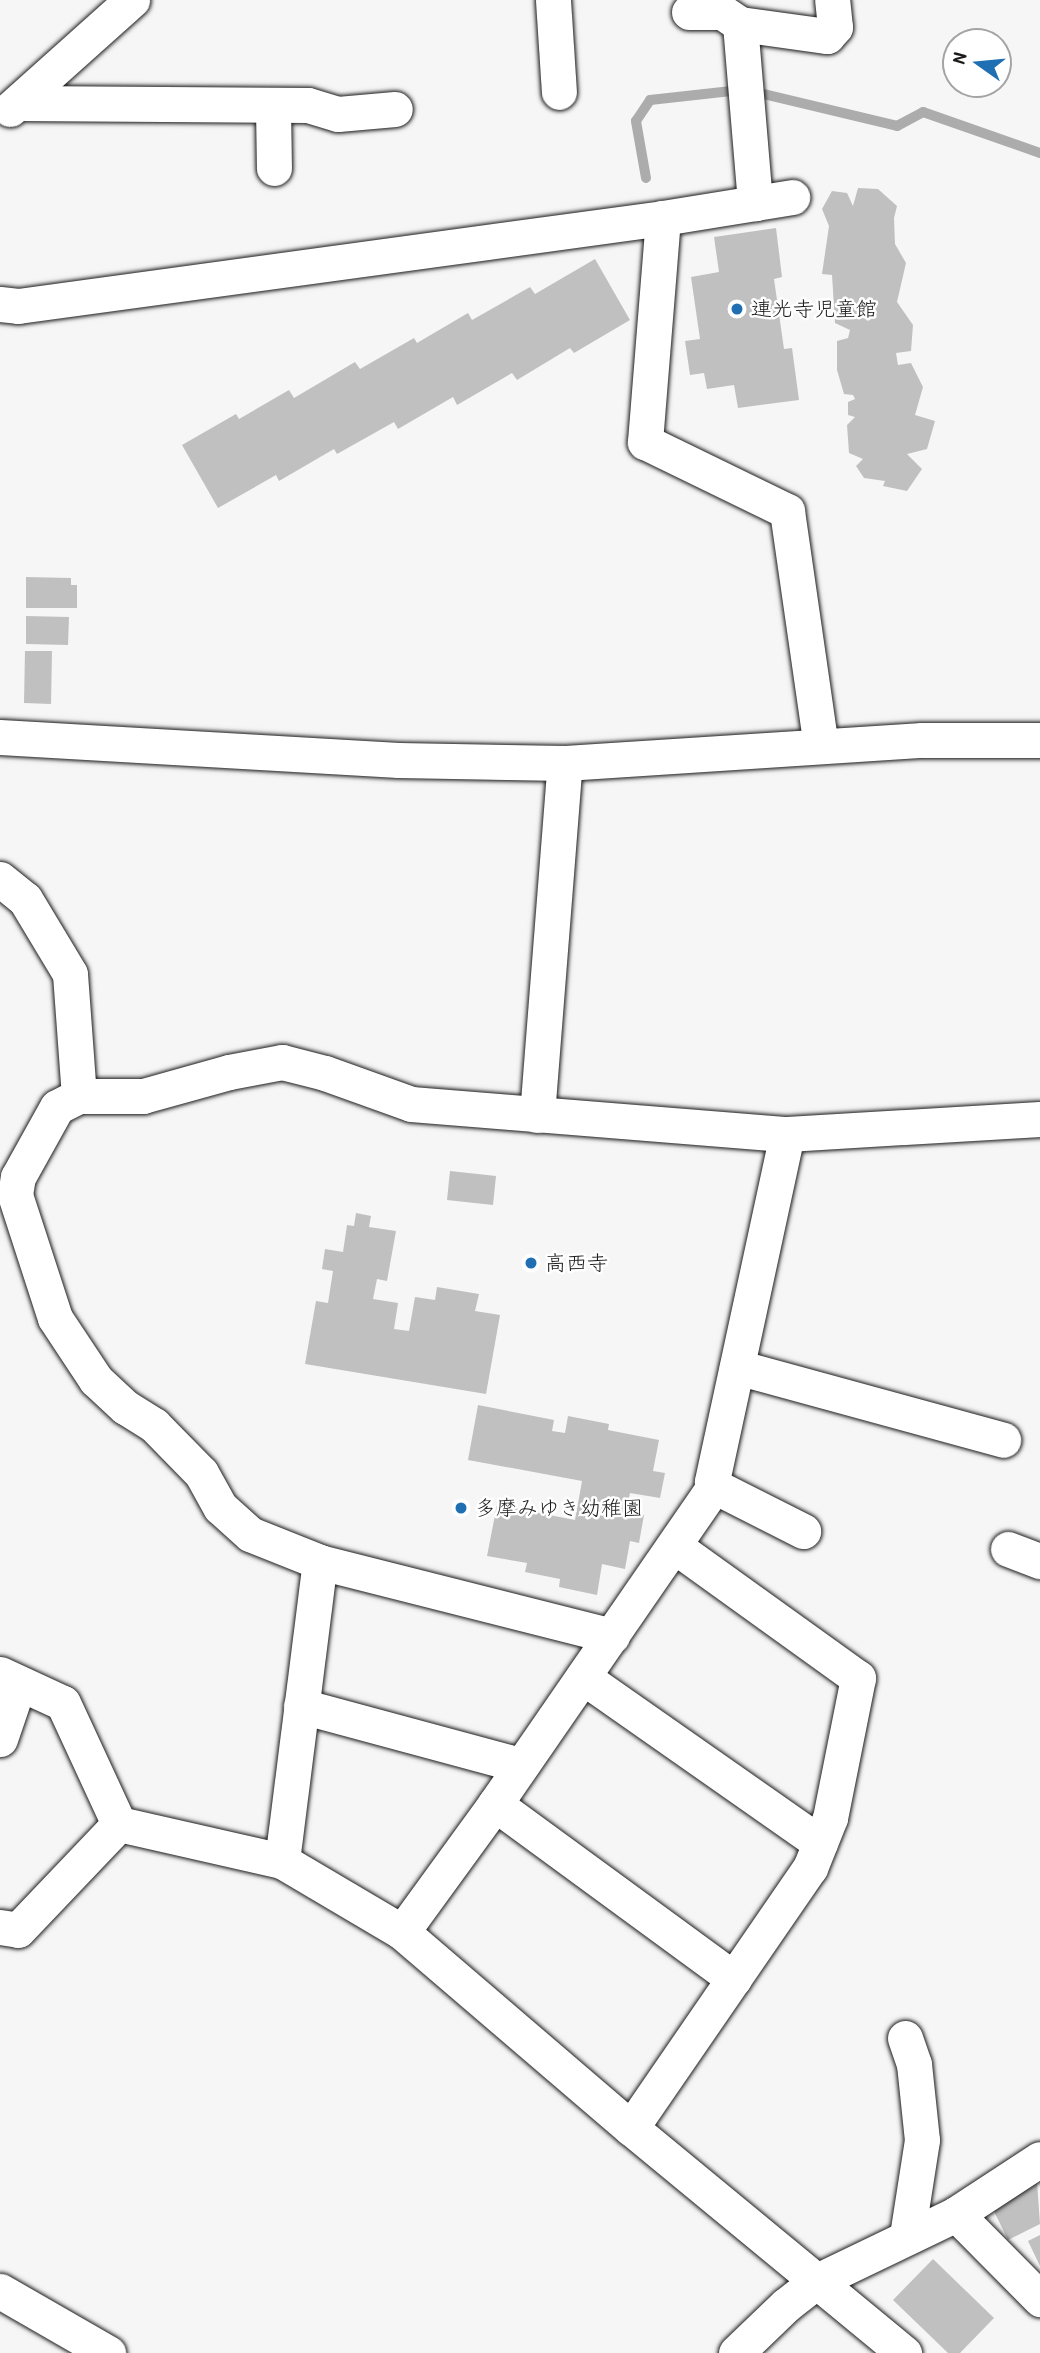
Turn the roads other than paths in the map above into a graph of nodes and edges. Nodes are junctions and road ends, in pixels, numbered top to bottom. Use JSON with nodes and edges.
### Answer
{"nodes":[{"id":1,"x":132,"y":0,"type":"edge"},
{"id":2,"x":553,"y":0,"type":"edge"},
{"id":3,"x":832,"y":0,"type":"edge"},
{"id":4,"x":690,"y":12,"type":"dead end"},
{"id":5,"x":740,"y":24,"type":"junction"},
{"id":6,"x":559,"y":92,"type":"dead end"},
{"id":7,"x":273,"y":107,"type":"junction"},
{"id":8,"x":10,"y":109,"type":"edge"},
{"id":9,"x":395,"y":109,"type":"dead end"},
{"id":10,"x":275,"y":168,"type":"dead end"},
{"id":11,"x":792,"y":197,"type":"dead end"},
{"id":12,"x":755,"y":203,"type":"junction"},
{"id":13,"x":663,"y":218,"type":"junction"},
{"id":14,"x":0,"y":304,"type":"edge"},
{"id":15,"x":0,"y":737,"type":"edge"},
{"id":16,"x":1040,"y":740,"type":"edge"},
{"id":17,"x":821,"y":747,"type":"junction"},
{"id":18,"x":565,"y":763,"type":"junction"},
{"id":19,"x":0,"y":879,"type":"edge"},
{"id":20,"x":79,"y":1096,"type":"junction"},
{"id":21,"x":537,"y":1115,"type":"junction"},
{"id":22,"x":1040,"y":1119,"type":"edge"},
{"id":23,"x":787,"y":1134,"type":"junction"},
{"id":24,"x":737,"y":1367,"type":"junction"},
{"id":25,"x":1003,"y":1440,"type":"dead end"},
{"id":26,"x":714,"y":1486,"type":"junction"},
{"id":27,"x":803,"y":1531,"type":"dead end"},
{"id":28,"x":674,"y":1546,"type":"junction"},
{"id":29,"x":1008,"y":1549,"type":"dead end"},
{"id":30,"x":320,"y":1562,"type":"junction"},
{"id":31,"x":1040,"y":1562,"type":"edge"},
{"id":32,"x":612,"y":1636,"type":"junction"},
{"id":33,"x":583,"y":1677,"type":"junction"},
{"id":34,"x":10,"y":1679,"type":"edge"},
{"id":35,"x":301,"y":1706,"type":"junction"},
{"id":36,"x":0,"y":1739,"type":"edge"},
{"id":37,"x":520,"y":1765,"type":"junction"},
{"id":38,"x":495,"y":1804,"type":"junction"},
{"id":39,"x":119,"y":1824,"type":"junction"},
{"id":40,"x":820,"y":1843,"type":"junction"},
{"id":41,"x":282,"y":1861,"type":"junction"},
{"id":42,"x":0,"y":1927,"type":"edge"},
{"id":43,"x":402,"y":1932,"type":"junction"},
{"id":44,"x":734,"y":1979,"type":"junction"},
{"id":45,"x":905,"y":2038,"type":"dead end"},
{"id":46,"x":631,"y":2128,"type":"junction"},
{"id":47,"x":1040,"y":2159,"type":"edge"},
{"id":48,"x":956,"y":2214,"type":"junction"},
{"id":49,"x":907,"y":2236,"type":"junction"},
{"id":50,"x":817,"y":2281,"type":"junction"},
{"id":51,"x":0,"y":2291,"type":"edge"},
{"id":52,"x":1040,"y":2299,"type":"edge"},
{"id":53,"x":108,"y":2353,"type":"edge"},
{"id":54,"x":736,"y":2353,"type":"edge"},
{"id":55,"x":904,"y":2353,"type":"edge"}],
"edges":[{"from":1,"to":8,"type":"street"},
{"from":2,"to":6,"type":"street"},
{"from":3,"to":5,"type":"street"},
{"from":4,"to":5,"type":"street"},
{"from":5,"to":12,"type":"street"},
{"from":7,"to":8,"type":"street"},
{"from":7,"to":9,"type":"street"},
{"from":7,"to":10,"type":"street"},
{"from":11,"to":12,"type":"street"},
{"from":12,"to":13,"type":"street"},
{"from":13,"to":14,"type":"street"},
{"from":13,"to":17,"type":"street"},
{"from":15,"to":18,"type":"street"},
{"from":16,"to":17,"type":"street"},
{"from":17,"to":18,"type":"street"},
{"from":18,"to":21,"type":"street"},
{"from":19,"to":20,"type":"street"},
{"from":20,"to":21,"type":"street"},
{"from":20,"to":30,"type":"street"},
{"from":21,"to":23,"type":"street"},
{"from":22,"to":23,"type":"street"},
{"from":23,"to":24,"type":"street"},
{"from":24,"to":25,"type":"street"},
{"from":24,"to":26,"type":"street"},
{"from":26,"to":27,"type":"street"},
{"from":26,"to":28,"type":"street"},
{"from":28,"to":32,"type":"street"},
{"from":28,"to":40,"type":"street"},
{"from":29,"to":31,"type":"street"},
{"from":30,"to":32,"type":"street"},
{"from":30,"to":35,"type":"street"},
{"from":32,"to":33,"type":"street"},
{"from":33,"to":37,"type":"street"},
{"from":33,"to":40,"type":"street"},
{"from":34,"to":36,"type":"street"},
{"from":34,"to":39,"type":"street"},
{"from":35,"to":37,"type":"street"},
{"from":35,"to":41,"type":"street"},
{"from":37,"to":38,"type":"street"},
{"from":38,"to":43,"type":"street"},
{"from":38,"to":44,"type":"street"},
{"from":39,"to":41,"type":"street"},
{"from":39,"to":42,"type":"street"},
{"from":40,"to":44,"type":"street"},
{"from":41,"to":43,"type":"street"},
{"from":43,"to":46,"type":"street"},
{"from":44,"to":46,"type":"street"},
{"from":45,"to":49,"type":"street"},
{"from":46,"to":50,"type":"street"},
{"from":47,"to":48,"type":"street"},
{"from":48,"to":49,"type":"street"},
{"from":48,"to":52,"type":"street"},
{"from":49,"to":50,"type":"street"},
{"from":50,"to":54,"type":"street"},
{"from":50,"to":55,"type":"street"},
{"from":51,"to":53,"type":"street"}]}
